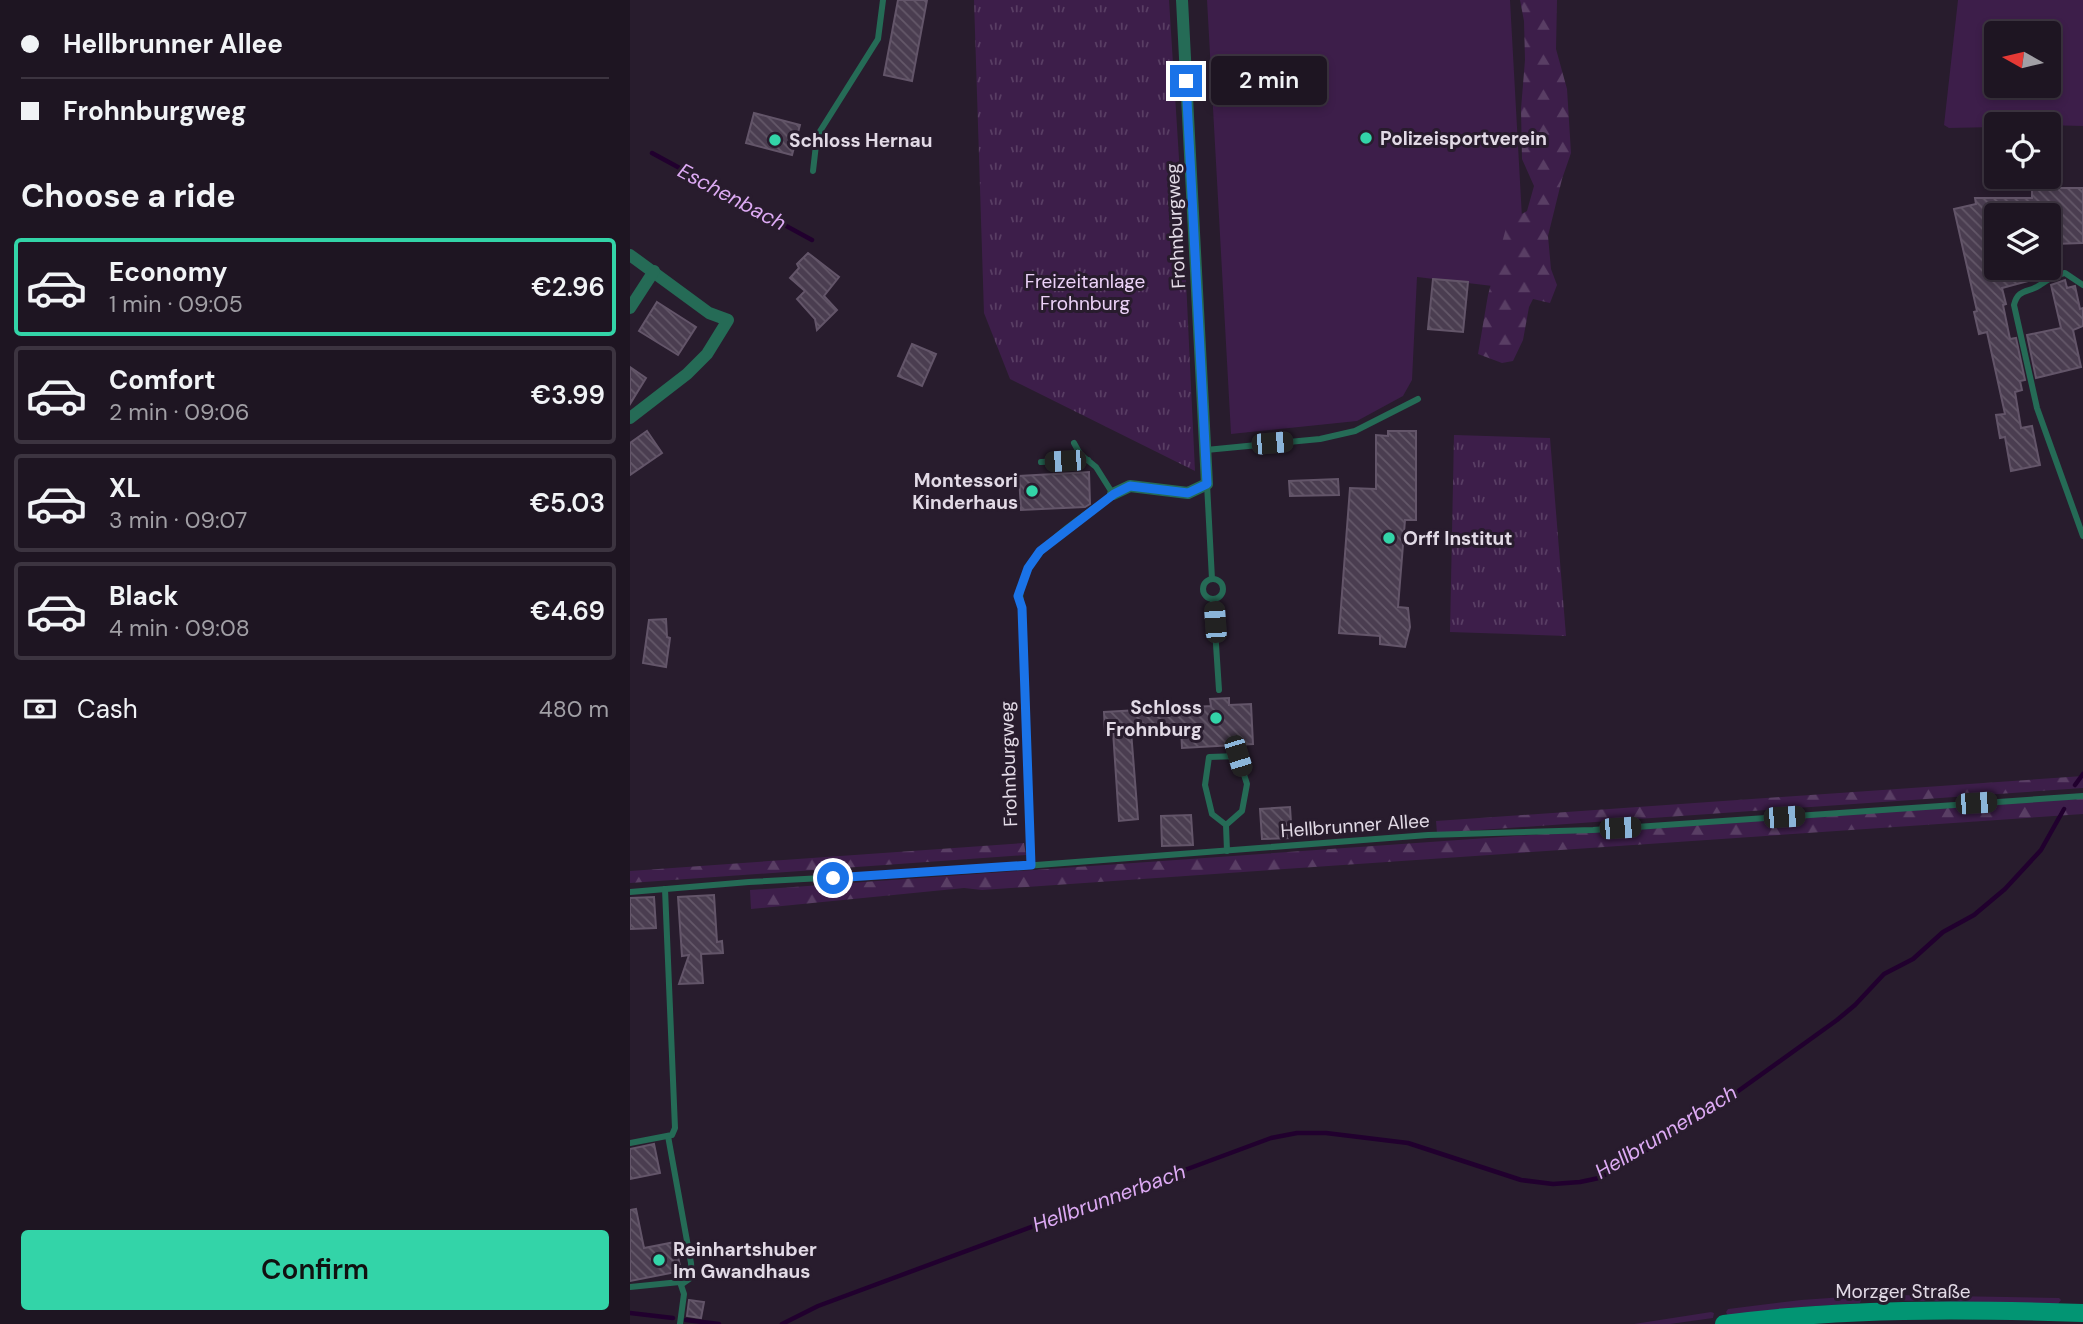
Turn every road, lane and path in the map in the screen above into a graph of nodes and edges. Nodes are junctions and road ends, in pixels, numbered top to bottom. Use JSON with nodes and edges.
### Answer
{"nodes":[{"id":1,"x":883,"y":0,"type":"edge"},
{"id":2,"x":1182,"y":0,"type":"edge"},
{"id":3,"x":813,"y":171,"type":"dead end"},
{"id":4,"x":630,"y":255,"type":"edge"},
{"id":5,"x":654,"y":271,"type":"junction"},
{"id":6,"x":2083,"y":285,"type":"edge"},
{"id":7,"x":630,"y":308,"type":"edge"},
{"id":8,"x":1418,"y":399,"type":"dead end"},
{"id":9,"x":630,"y":418,"type":"edge"},
{"id":10,"x":1074,"y":443,"type":"dead end"},
{"id":11,"x":1206,"y":450,"type":"junction"},
{"id":12,"x":1088,"y":460,"type":"junction"},
{"id":13,"x":1041,"y":462,"type":"dead end"},
{"id":14,"x":1207,"y":484,"type":"junction"},
{"id":15,"x":1114,"y":494,"type":"junction"},
{"id":16,"x":2083,"y":537,"type":"edge"},
{"id":17,"x":1212,"y":579,"type":"junction"},
{"id":18,"x":1213,"y":599,"type":"junction"},
{"id":19,"x":1219,"y":690,"type":"dead end"},
{"id":20,"x":2083,"y":796,"type":"edge"},
{"id":21,"x":1226,"y":825,"type":"junction"},
{"id":22,"x":1227,"y":851,"type":"junction"},
{"id":23,"x":1031,"y":865,"type":"junction"},
{"id":24,"x":665,"y":890,"type":"junction"},
{"id":25,"x":630,"y":892,"type":"edge"},
{"id":26,"x":668,"y":1136,"type":"junction"},
{"id":27,"x":630,"y":1143,"type":"edge"},
{"id":28,"x":682,"y":1284,"type":"junction"},
{"id":29,"x":630,"y":1287,"type":"edge"},
{"id":30,"x":2083,"y":1313,"type":"edge"},
{"id":31,"x":680,"y":1324,"type":"edge"},
{"id":32,"x":1724,"y":1324,"type":"edge"}],
"edges":[{"from":1,"to":3,"type":"lane"},
{"from":2,"to":11,"type":"street","name":"Frohnburgweg"},
{"from":4,"to":5,"type":"street"},
{"from":5,"to":7,"type":"street"},
{"from":5,"to":9,"type":"street"},
{"from":6,"to":16,"type":"lane"},
{"from":8,"to":11,"type":"lane"},
{"from":10,"to":12,"type":"lane"},
{"from":11,"to":14,"type":"street","name":"Frohnburgweg"},
{"from":12,"to":13,"type":"lane"},
{"from":12,"to":15,"type":"lane"},
{"from":14,"to":15,"type":"street","name":"Frohnburgweg"},
{"from":14,"to":17,"type":"lane"},
{"from":15,"to":23,"type":"lane","name":"Frohnburgweg"},
{"from":17,"to":18,"type":"lane"},
{"from":17,"to":18,"type":"lane"},
{"from":18,"to":19,"type":"lane"},
{"from":20,"to":22,"type":"lane","name":"Hellbrunner Allee"},
{"from":21,"to":21,"type":"lane"},
{"from":21,"to":22,"type":"lane"},
{"from":22,"to":23,"type":"lane","name":"Hellbrunner Allee"},
{"from":23,"to":24,"type":"lane","name":"Hellbrunner Allee"},
{"from":24,"to":25,"type":"lane","name":"Hellbrunner Allee"},
{"from":24,"to":26,"type":"lane"},
{"from":26,"to":27,"type":"lane"},
{"from":26,"to":28,"type":"lane"},
{"from":28,"to":29,"type":"lane"},
{"from":28,"to":31,"type":"lane"},
{"from":30,"to":32,"type":"street","name":"Morzger Straße"}]}
